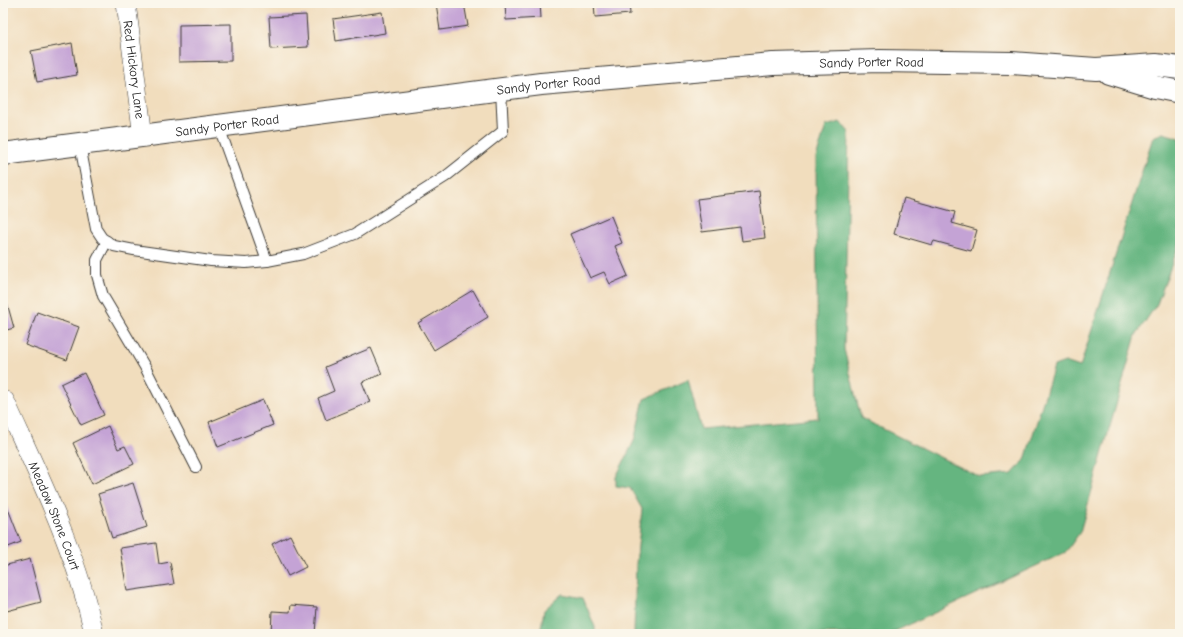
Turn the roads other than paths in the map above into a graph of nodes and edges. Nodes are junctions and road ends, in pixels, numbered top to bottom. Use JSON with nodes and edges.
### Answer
{"nodes":[{"id":1,"x":126,"y":3,"type":"edge"},
{"id":2,"x":1180,"y":68,"type":"edge"},
{"id":3,"x":1096,"y":70,"type":"junction"},
{"id":4,"x":501,"y":89,"type":"junction"},
{"id":5,"x":1180,"y":92,"type":"edge"},
{"id":6,"x":219,"y":127,"type":"junction"},
{"id":7,"x":143,"y":137,"type":"junction"},
{"id":8,"x":80,"y":145,"type":"junction"},
{"id":9,"x":3,"y":154,"type":"edge"},
{"id":10,"x":107,"y":241,"type":"junction"},
{"id":11,"x":267,"y":261,"type":"junction"},
{"id":12,"x":5,"y":401,"type":"dead end"},
{"id":13,"x":196,"y":467,"type":"dead end"},
{"id":14,"x":94,"y":634,"type":"edge"}],
"edges":[{"from":1,"to":7,"type":"street","name":"Red Hickory Lane"},
{"from":2,"to":3,"type":"street","name":"Sandy Porter Road"},
{"from":3,"to":4,"type":"street","name":"Sandy Porter Road"},
{"from":3,"to":5,"type":"street","name":"Sandy Porter Road"},
{"from":4,"to":6,"type":"street","name":"Sandy Porter Road"},
{"from":4,"to":11,"type":"lane"},
{"from":6,"to":7,"type":"street","name":"Sandy Porter Road"},
{"from":6,"to":11,"type":"lane"},
{"from":7,"to":8,"type":"street","name":"Sandy Porter Road"},
{"from":8,"to":9,"type":"street","name":"Sandy Porter Road"},
{"from":8,"to":10,"type":"lane"},
{"from":10,"to":11,"type":"lane"},
{"from":10,"to":13,"type":"lane"},
{"from":12,"to":14,"type":"street","name":"Meadow Stone Court"}]}
